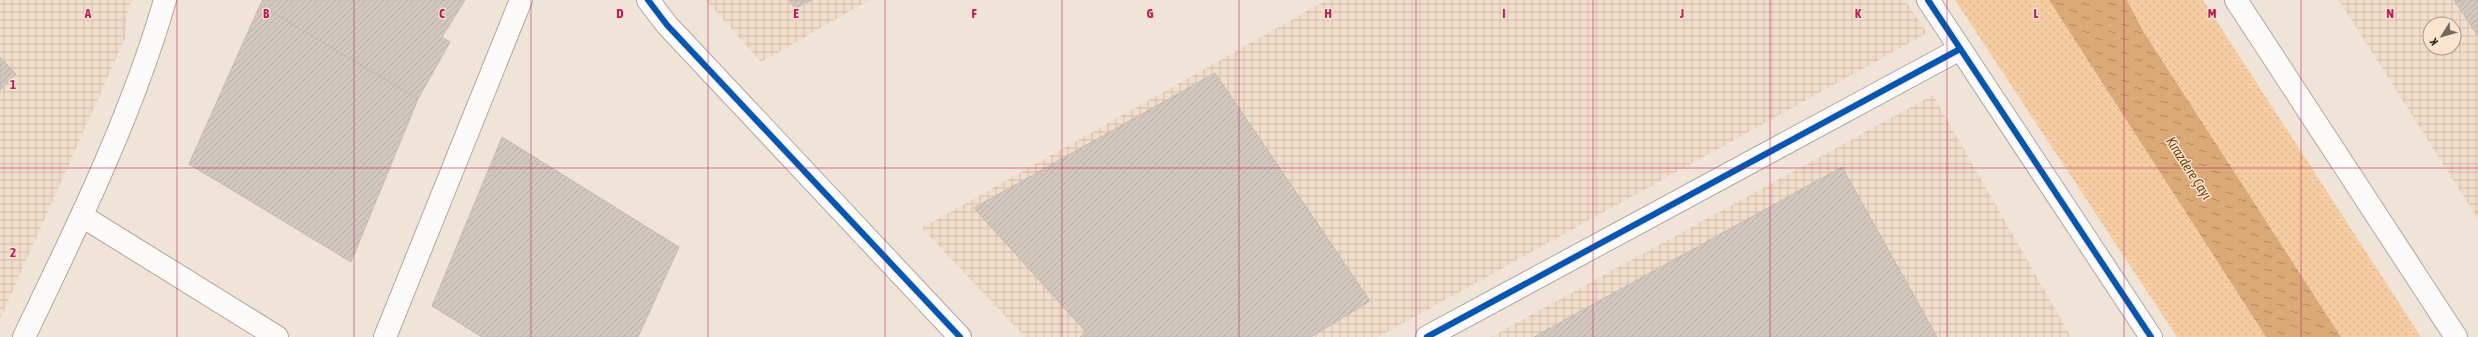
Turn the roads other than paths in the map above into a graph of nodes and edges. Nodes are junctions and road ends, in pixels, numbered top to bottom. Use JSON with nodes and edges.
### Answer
{"nodes":[{"id":1,"x":165,"y":0,"type":"edge"},
{"id":2,"x":521,"y":0,"type":"edge"},
{"id":3,"x":648,"y":0,"type":"edge"},
{"id":4,"x":1928,"y":0,"type":"edge"},
{"id":5,"x":2236,"y":0,"type":"edge"},
{"id":6,"x":1960,"y":49,"type":"junction"},
{"id":7,"x":82,"y":216,"type":"junction"},
{"id":8,"x":24,"y":337,"type":"edge"},
{"id":9,"x":277,"y":337,"type":"edge"},
{"id":10,"x":385,"y":337,"type":"edge"},
{"id":11,"x":960,"y":337,"type":"edge"},
{"id":12,"x":1427,"y":337,"type":"edge"},
{"id":13,"x":2150,"y":337,"type":"edge"},
{"id":14,"x":2456,"y":337,"type":"edge"}],
"edges":[{"from":1,"to":7,"type":"street"},
{"from":2,"to":10,"type":"street"},
{"from":3,"to":11,"type":"street"},
{"from":4,"to":6,"type":"street"},
{"from":5,"to":14,"type":"street"},
{"from":6,"to":12,"type":"street"},
{"from":6,"to":13,"type":"street"},
{"from":7,"to":8,"type":"street"},
{"from":7,"to":9,"type":"street"}]}
